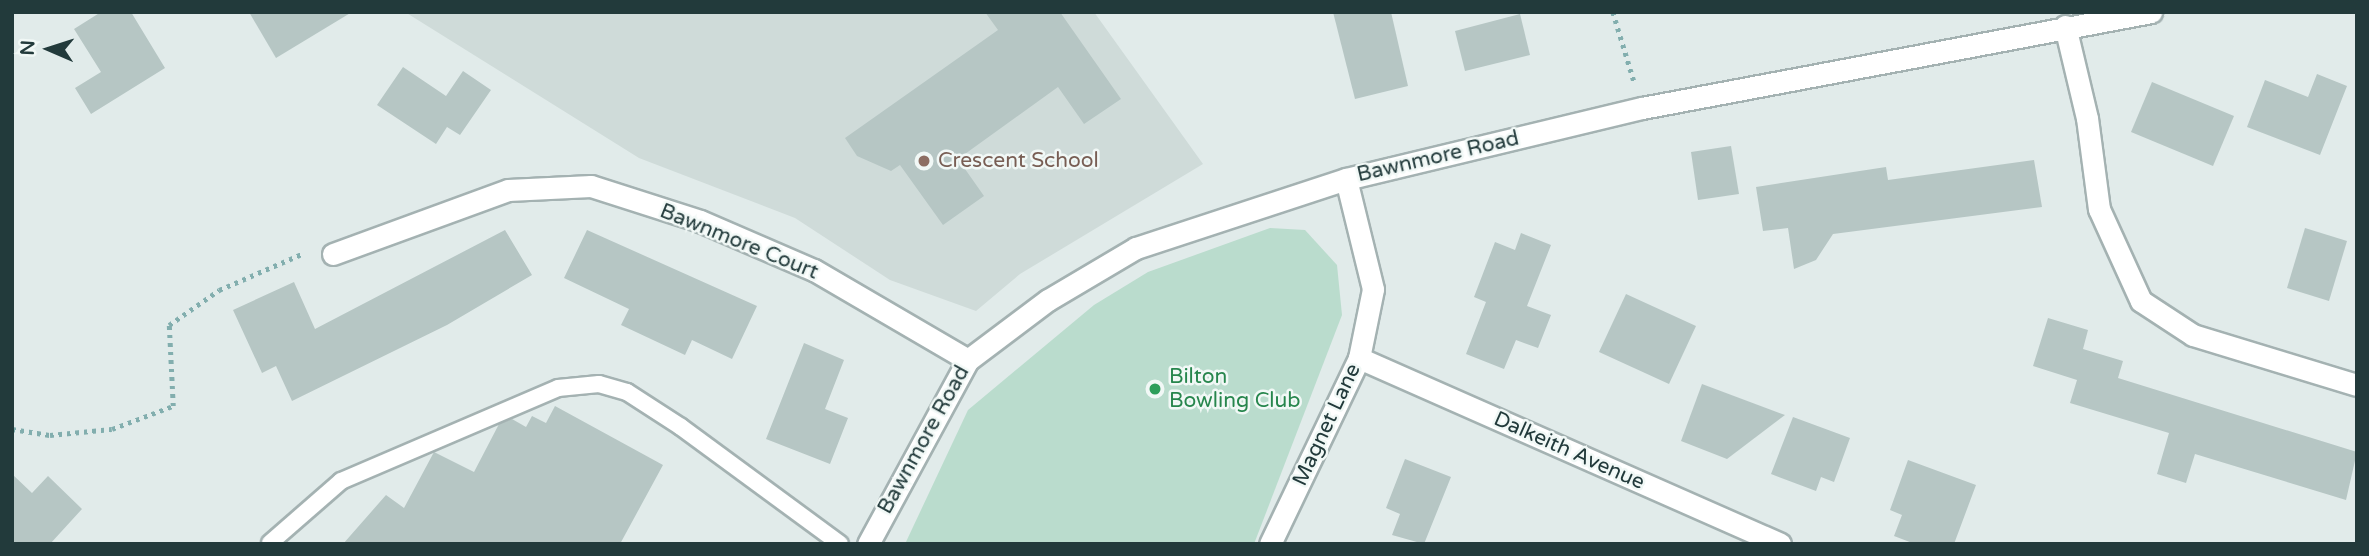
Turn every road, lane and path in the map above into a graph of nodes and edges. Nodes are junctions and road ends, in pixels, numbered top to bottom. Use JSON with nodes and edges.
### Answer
{"nodes":[{"id":1,"x":1613,"y":12,"type":"edge"},
{"id":2,"x":2151,"y":12,"type":"edge"},
{"id":3,"x":2065,"y":26,"type":"junction"},
{"id":4,"x":1642,"y":108,"type":"junction"},
{"id":5,"x":1346,"y":179,"type":"junction"},
{"id":6,"x":333,"y":254,"type":"joint"},
{"id":7,"x":1359,"y":358,"type":"junction"},
{"id":8,"x":968,"y":360,"type":"junction"},
{"id":9,"x":2357,"y":385,"type":"edge"},
{"id":10,"x":12,"y":429,"type":"edge"},
{"id":11,"x":270,"y":543,"type":"edge"},
{"id":12,"x":839,"y":544,"type":"edge"},
{"id":13,"x":868,"y":544,"type":"edge"},
{"id":14,"x":1270,"y":544,"type":"edge"},
{"id":15,"x":1780,"y":544,"type":"edge"}],
"edges":[{"from":1,"to":4,"type":"path"},
{"from":2,"to":3,"type":"street","name":"Bawnmore Road"},
{"from":3,"to":4,"type":"street","name":"Bawnmore Road"},
{"from":3,"to":9,"type":"street"},
{"from":4,"to":5,"type":"street","name":"Bawnmore Road"},
{"from":5,"to":7,"type":"street","name":"Magnet Lane"},
{"from":5,"to":8,"type":"street","name":"Bawnmore Road"},
{"from":6,"to":8,"type":"street","name":"Bawnmore Court"},
{"from":6,"to":10,"type":"path"},
{"from":7,"to":14,"type":"street","name":"Magnet Lane"},
{"from":7,"to":15,"type":"street","name":"Dalkeith Avenue"},
{"from":8,"to":13,"type":"street","name":"Bawnmore Road"},
{"from":11,"to":12,"type":"lane"}]}
